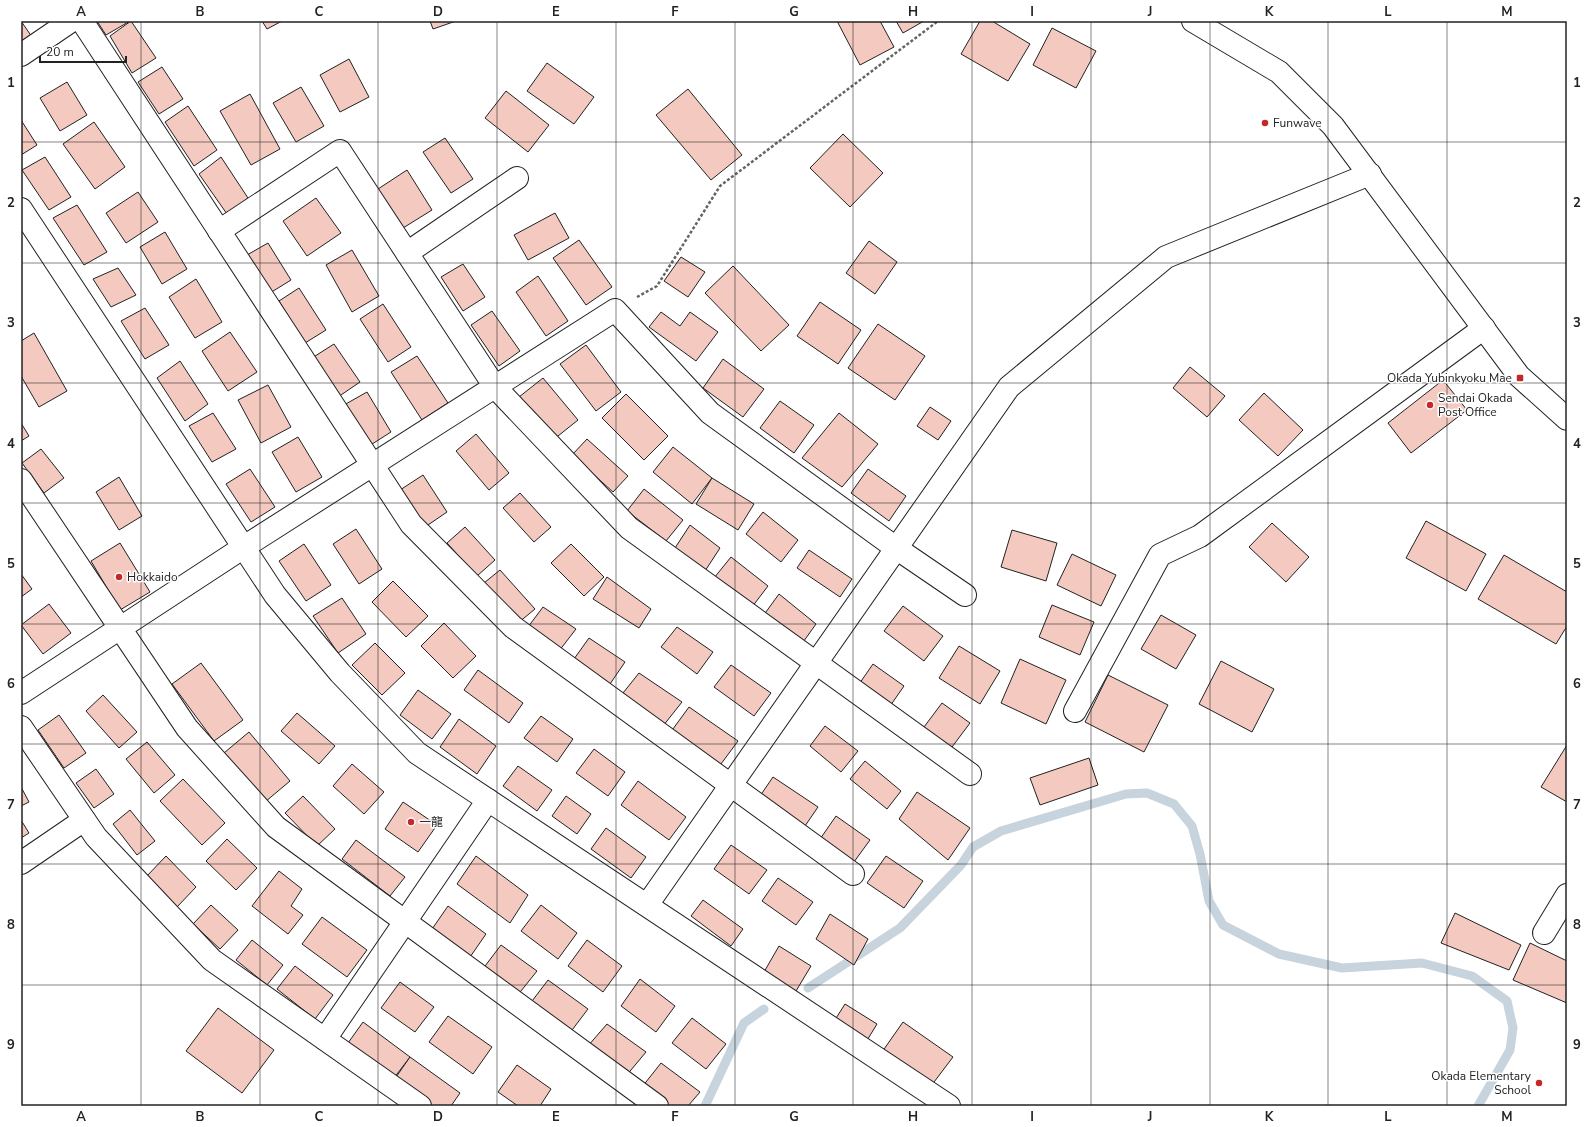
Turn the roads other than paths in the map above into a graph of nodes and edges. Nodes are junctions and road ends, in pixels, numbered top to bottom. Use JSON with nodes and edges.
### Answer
{"nodes":[{"id":1,"x":71,"y":21,"type":"edge"},
{"id":2,"x":82,"y":21,"type":"edge"},
{"id":3,"x":1193,"y":21,"type":"edge"},
{"id":4,"x":21,"y":55,"type":"edge"},
{"id":5,"x":1370,"y":174,"type":"junction"},
{"id":6,"x":517,"y":178,"type":"dead end"},
{"id":7,"x":21,"y":208,"type":"edge"},
{"id":8,"x":219,"y":231,"type":"junction"},
{"id":9,"x":407,"y":253,"type":"junction"},
{"id":10,"x":1484,"y":328,"type":"junction"},
{"id":11,"x":495,"y":387,"type":"junction"},
{"id":12,"x":1567,"y":419,"type":"edge"},
{"id":13,"x":372,"y":465,"type":"junction"},
{"id":14,"x":21,"y":480,"type":"edge"},
{"id":15,"x":244,"y":547,"type":"junction"},
{"id":16,"x":896,"y":548,"type":"junction"},
{"id":17,"x":965,"y":595,"type":"dead end"},
{"id":18,"x":120,"y":628,"type":"junction"},
{"id":19,"x":816,"y":663,"type":"junction"},
{"id":20,"x":21,"y":693,"type":"edge"},
{"id":21,"x":1075,"y":711,"type":"dead end"},
{"id":22,"x":21,"y":727,"type":"edge"},
{"id":23,"x":970,"y":774,"type":"dead end"},
{"id":24,"x":730,"y":785,"type":"junction"},
{"id":25,"x":488,"y":800,"type":"junction"},
{"id":26,"x":84,"y":820,"type":"junction"},
{"id":27,"x":21,"y":864,"type":"edge"},
{"id":28,"x":853,"y":874,"type":"dead end"},
{"id":29,"x":1567,"y":895,"type":"edge"},
{"id":30,"x":646,"y":905,"type":"junction"},
{"id":31,"x":405,"y":922,"type":"junction"},
{"id":32,"x":1544,"y":933,"type":"dead end"},
{"id":33,"x":325,"y":1039,"type":"junction"},
{"id":34,"x":420,"y":1106,"type":"edge"},
{"id":35,"x":657,"y":1106,"type":"edge"},
{"id":36,"x":949,"y":1106,"type":"edge"}],
"edges":[{"from":1,"to":4,"type":"street"},
{"from":2,"to":8,"type":"street"},
{"from":3,"to":5,"type":"street"},
{"from":5,"to":10,"type":"street"},
{"from":5,"to":16,"type":"street"},
{"from":6,"to":9,"type":"street"},
{"from":7,"to":15,"type":"street"},
{"from":8,"to":9,"type":"street"},
{"from":8,"to":13,"type":"street"},
{"from":9,"to":11,"type":"street"},
{"from":10,"to":12,"type":"street"},
{"from":10,"to":21,"type":"street"},
{"from":11,"to":13,"type":"street"},
{"from":11,"to":16,"type":"street"},
{"from":11,"to":19,"type":"street"},
{"from":13,"to":15,"type":"street"},
{"from":13,"to":24,"type":"street"},
{"from":14,"to":18,"type":"street"},
{"from":15,"to":18,"type":"street"},
{"from":15,"to":25,"type":"street"},
{"from":16,"to":17,"type":"street"},
{"from":16,"to":19,"type":"street"},
{"from":18,"to":20,"type":"street"},
{"from":18,"to":31,"type":"street"},
{"from":19,"to":23,"type":"street"},
{"from":19,"to":24,"type":"street"},
{"from":22,"to":26,"type":"street"},
{"from":24,"to":28,"type":"street"},
{"from":24,"to":30,"type":"street"},
{"from":25,"to":30,"type":"street"},
{"from":25,"to":31,"type":"street"},
{"from":26,"to":27,"type":"street"},
{"from":26,"to":33,"type":"street"},
{"from":29,"to":32,"type":"street"},
{"from":30,"to":36,"type":"street"},
{"from":31,"to":33,"type":"street"},
{"from":31,"to":35,"type":"street"},
{"from":33,"to":34,"type":"street"}]}
